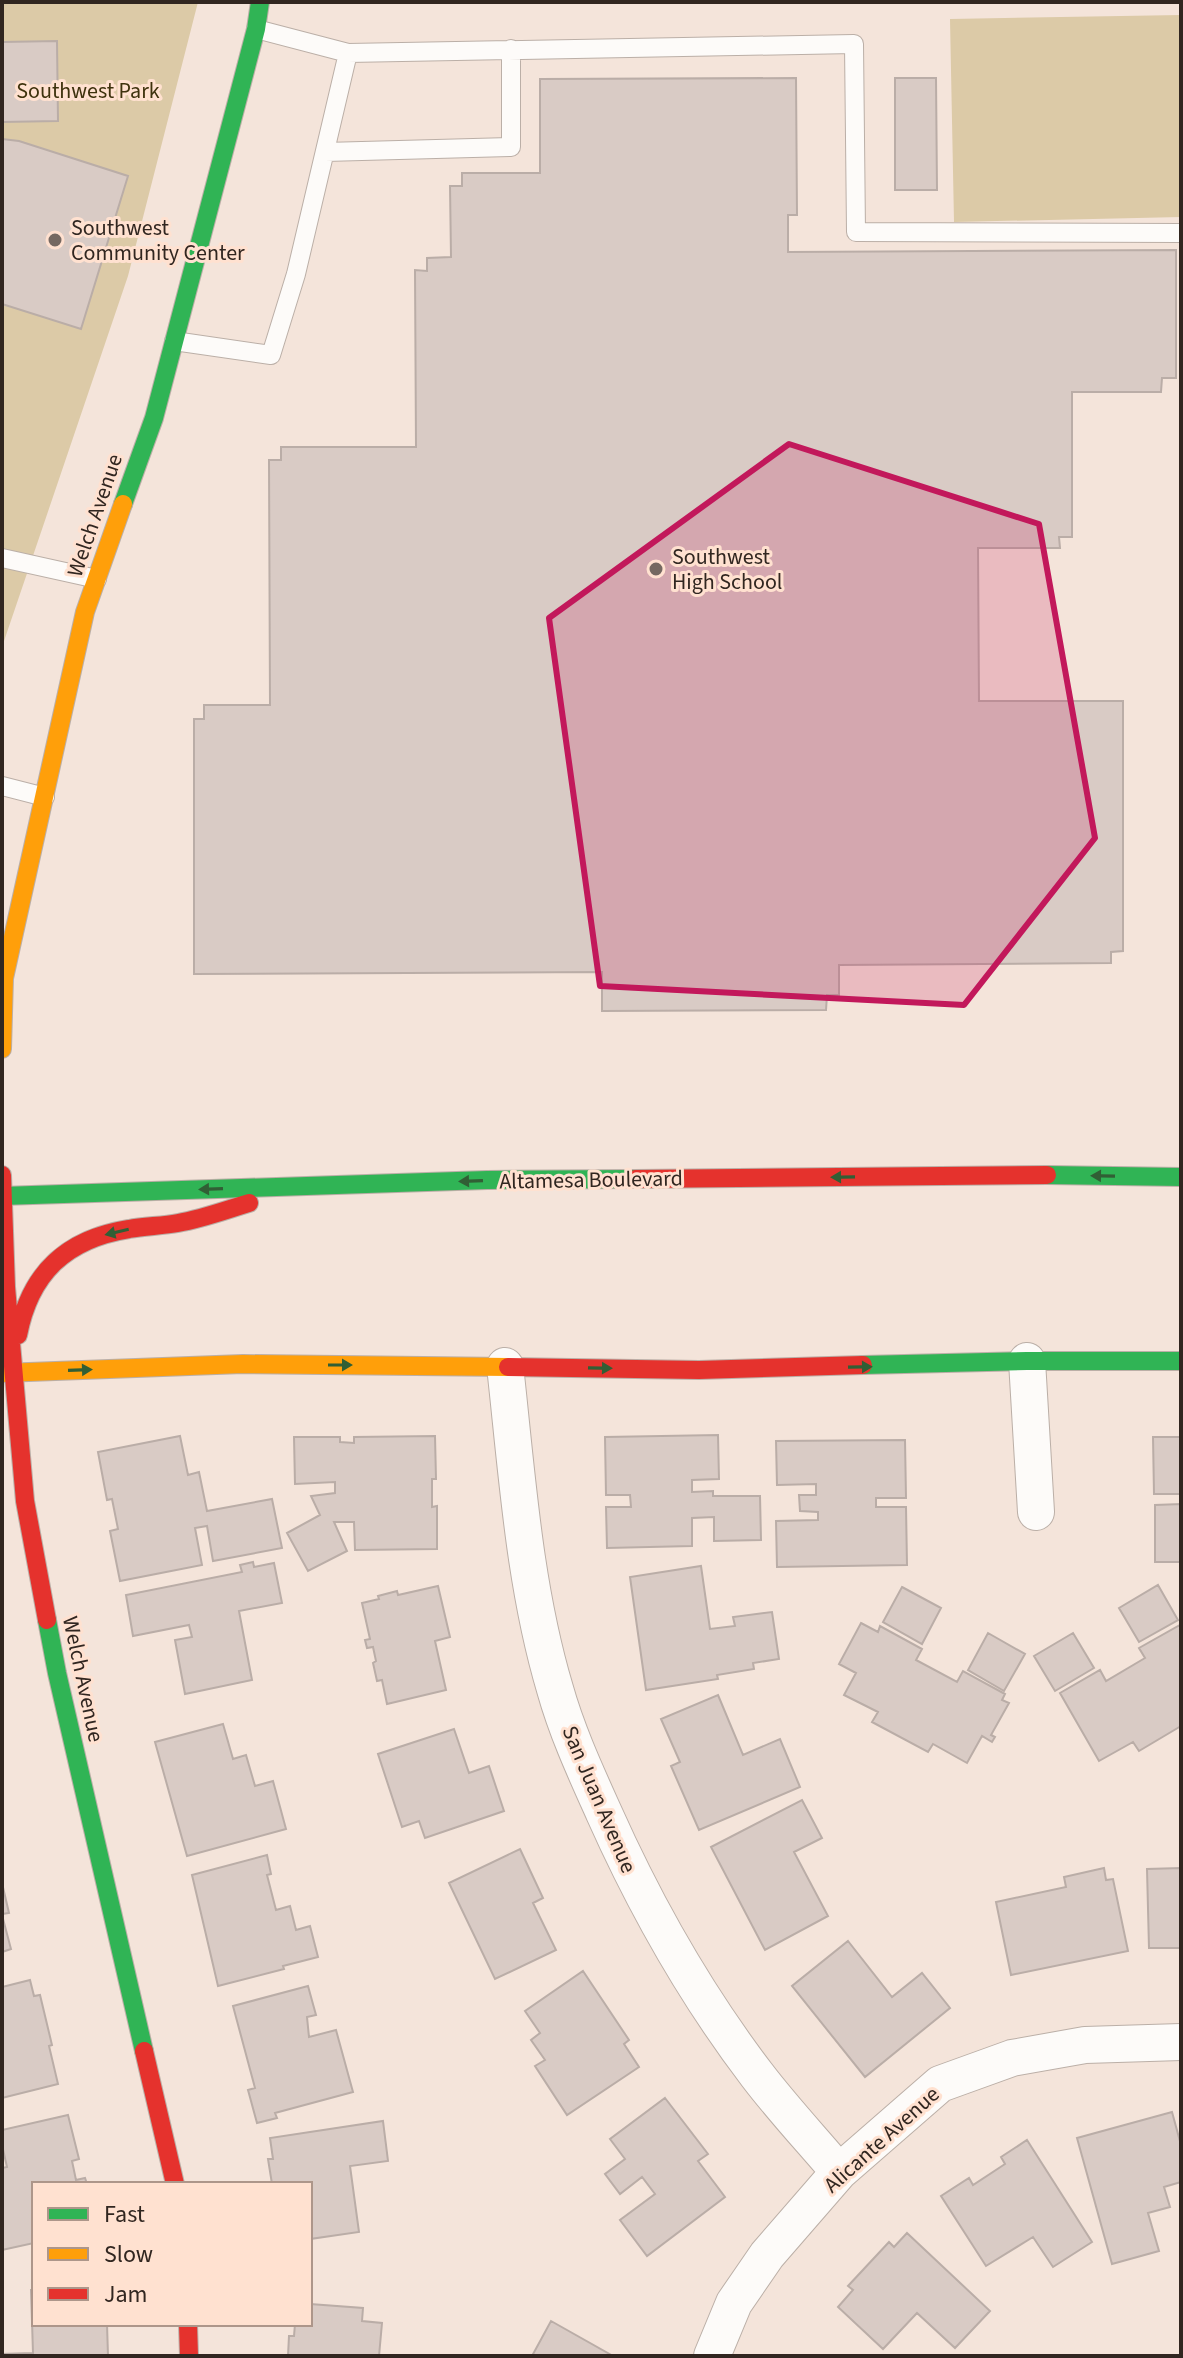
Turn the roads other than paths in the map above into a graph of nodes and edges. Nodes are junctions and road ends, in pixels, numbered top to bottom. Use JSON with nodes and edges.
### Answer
{"nodes":[{"id":1,"x":260,"y":2,"type":"edge"},
{"id":2,"x":256,"y":29,"type":"junction"},
{"id":3,"x":511,"y":49,"type":"junction"},
{"id":4,"x":348,"y":53,"type":"junction"},
{"id":5,"x":325,"y":152,"type":"junction"},
{"id":6,"x":1181,"y":233,"type":"edge"},
{"id":7,"x":174,"y":341,"type":"junction"},
{"id":8,"x":2,"y":558,"type":"edge"},
{"id":9,"x":97,"y":579,"type":"junction"},
{"id":10,"x":2,"y":786,"type":"edge"},
{"id":11,"x":45,"y":797,"type":"junction"},
{"id":12,"x":3,"y":978,"type":"edge"},
{"id":13,"x":2,"y":1049,"type":"edge"},
{"id":14,"x":2,"y":1175,"type":"edge"},
{"id":15,"x":1181,"y":1177,"type":"edge"},
{"id":16,"x":301,"y":1186,"type":"junction"},
{"id":17,"x":2,"y":1197,"type":"edge"},
{"id":18,"x":1027,"y":1361,"type":"junction"},
{"id":19,"x":1181,"y":1361,"type":"edge"},
{"id":20,"x":505,"y":1366,"type":"junction"},
{"id":21,"x":7,"y":1373,"type":"edge"},
{"id":22,"x":1036,"y":1512,"type":"dead end"},
{"id":23,"x":1181,"y":2042,"type":"edge"},
{"id":24,"x":839,"y":2172,"type":"junction"},
{"id":25,"x":175,"y":2182,"type":"edge"},
{"id":26,"x":188,"y":2326,"type":"edge"},
{"id":27,"x":189,"y":2356,"type":"edge"},
{"id":28,"x":712,"y":2356,"type":"edge"}],
"edges":[{"from":1,"to":2,"type":"main road","name":"Welch Avenue"},
{"from":2,"to":4,"type":"lane"},
{"from":2,"to":7,"type":"main road","name":"Welch Avenue"},
{"from":3,"to":4,"type":"lane"},
{"from":3,"to":5,"type":"lane"},
{"from":3,"to":6,"type":"lane"},
{"from":4,"to":5,"type":"lane"},
{"from":5,"to":7,"type":"lane"},
{"from":7,"to":9,"type":"main road","name":"Welch Avenue"},
{"from":8,"to":9,"type":"lane"},
{"from":9,"to":11,"type":"main road","name":"Welch Avenue"},
{"from":10,"to":11,"type":"lane"},
{"from":11,"to":12,"type":"main road","name":"Welch Avenue"},
{"from":12,"to":13,"type":"main road","name":"Welch Avenue"},
{"from":14,"to":17,"type":"main road","name":"Welch Avenue"},
{"from":15,"to":16,"type":"main road","name":"Altamesa Boulevard","one_way":true},
{"from":16,"to":17,"type":"main road","name":"Altamesa Boulevard","one_way":true},
{"from":16,"to":21,"type":"main road","one_way":true},
{"from":17,"to":21,"type":"main road","name":"Welch Avenue"},
{"from":18,"to":19,"type":"main road"},
{"from":20,"to":18,"type":"main road","one_way":true},
{"from":18,"to":22,"type":"street"},
{"from":21,"to":20,"type":"main road","one_way":true},
{"from":20,"to":24,"type":"street","name":"San Juan Avenue"},
{"from":21,"to":25,"type":"main road","name":"Welch Avenue"},
{"from":23,"to":24,"type":"street","name":"Alicante Avenue"},
{"from":24,"to":28,"type":"street","name":"Alicante Avenue"},
{"from":26,"to":27,"type":"main road"}]}
